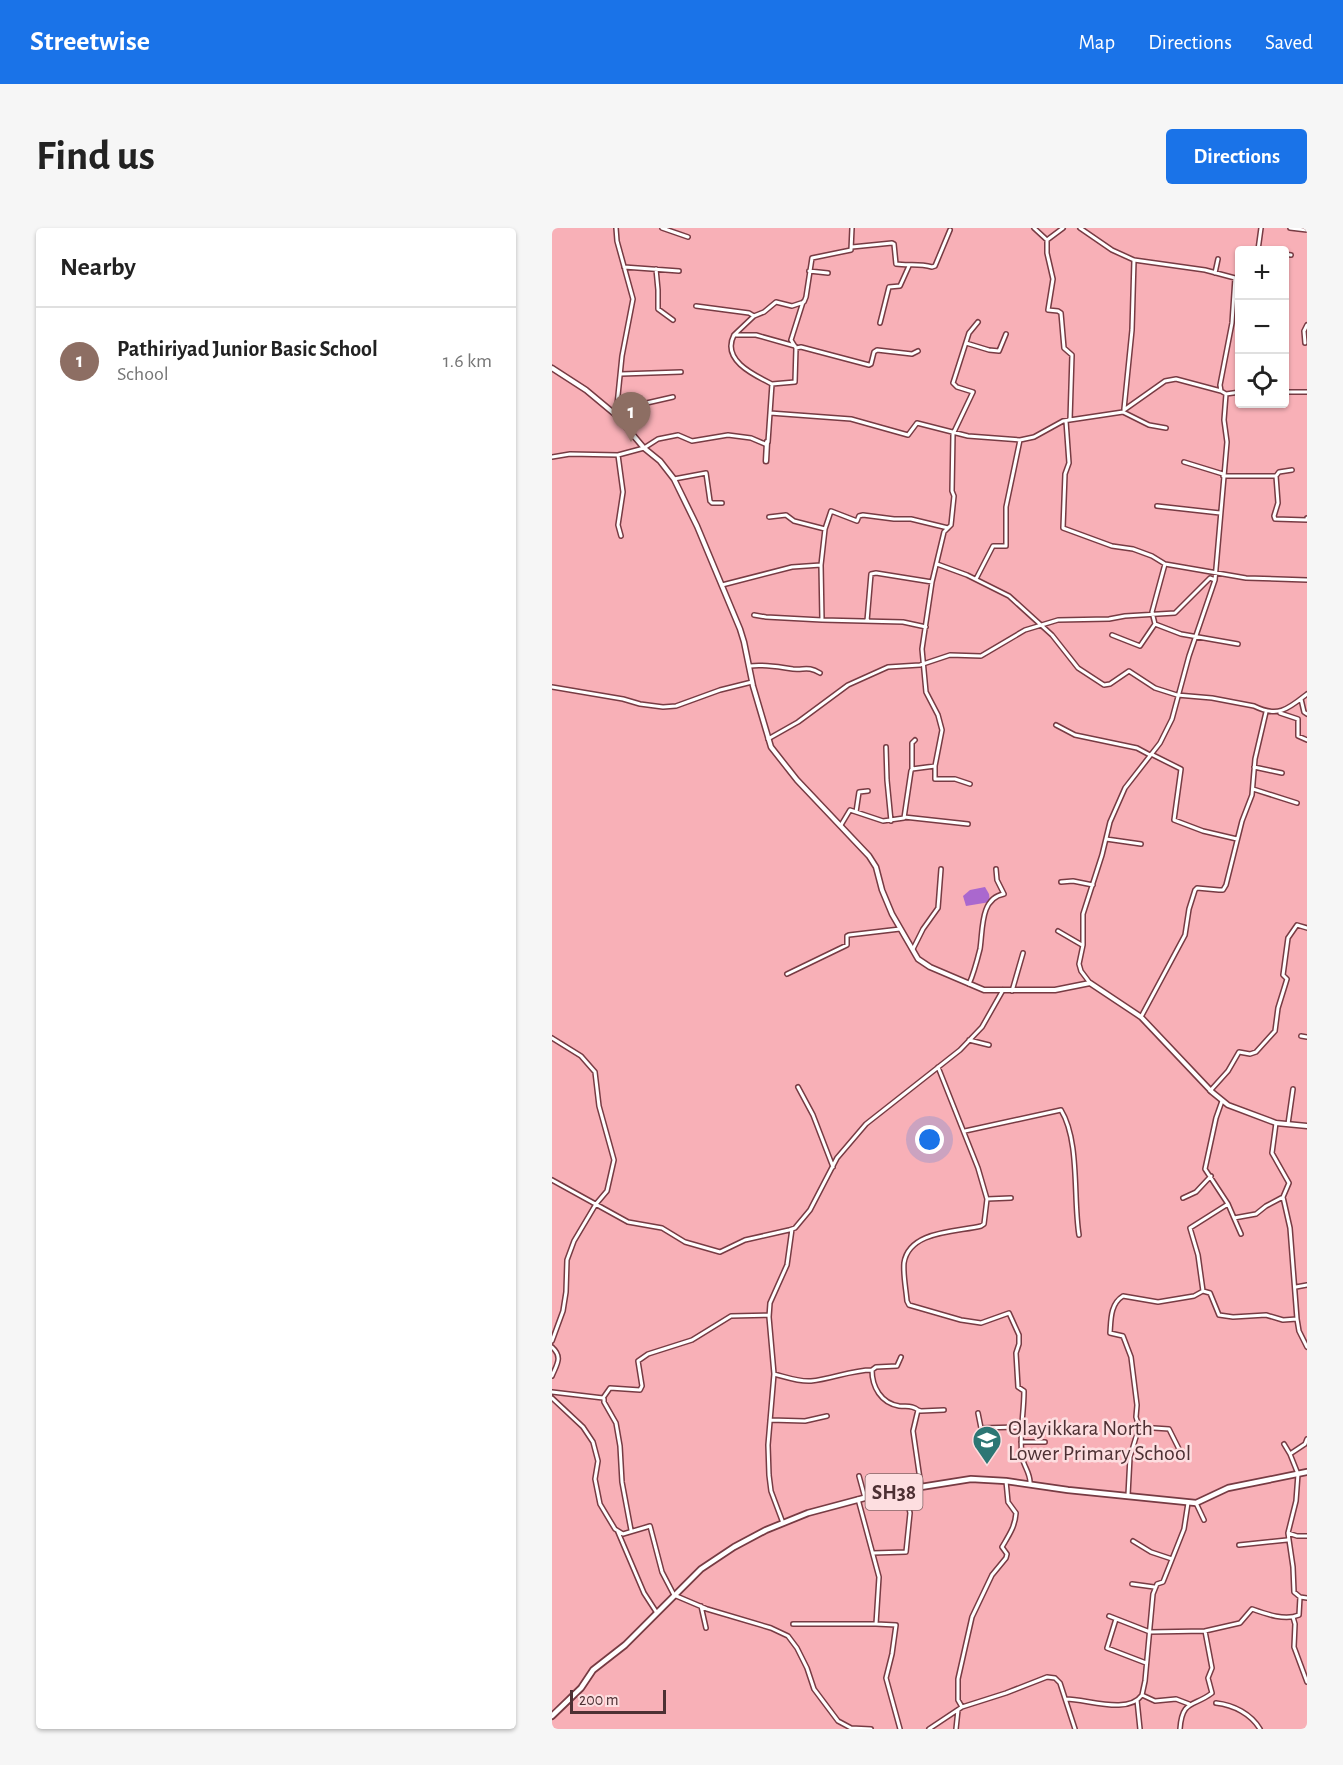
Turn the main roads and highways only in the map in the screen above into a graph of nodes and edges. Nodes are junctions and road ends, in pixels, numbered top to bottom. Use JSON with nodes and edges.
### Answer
{"nodes":[{"id":1,"x":552,"y":368,"type":"edge"},
{"id":2,"x":766,"y":442,"type":"road end"},
{"id":3,"x":766,"y":461,"type":"dead end"},
{"id":4,"x":1307,"y":1126,"type":"edge"},
{"id":5,"x":1307,"y":1472,"type":"edge"},
{"id":6,"x":552,"y":1716,"type":"edge"}],
"edges":[{"from":1,"to":4,"type":"main road"},
{"from":2,"to":3,"type":"main road"},
{"from":5,"to":6,"type":"main road","number":"SH38"}]}
